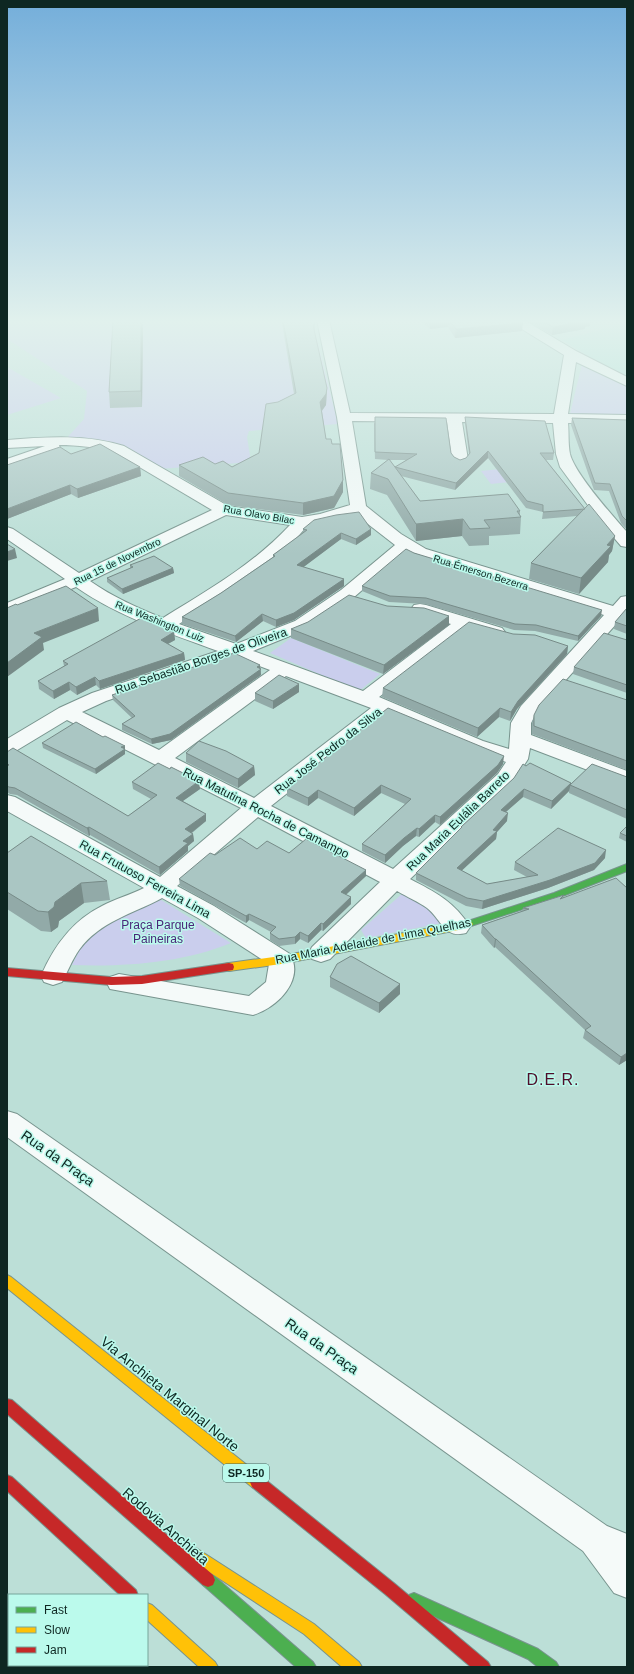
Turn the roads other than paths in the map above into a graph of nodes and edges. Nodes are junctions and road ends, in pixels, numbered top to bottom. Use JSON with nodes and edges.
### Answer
{"nodes":[{"id":1,"x":340,"y":398,"type":"edge"},
{"id":2,"x":563,"y":398,"type":"edge"},
{"id":3,"x":344,"y":417,"type":"junction"},
{"id":4,"x":454,"y":418,"type":"junction"},
{"id":5,"x":560,"y":418,"type":"junction"},
{"id":6,"x":627,"y":419,"type":"edge"},
{"id":7,"x":74,"y":441,"type":"junction"},
{"id":8,"x":7,"y":444,"type":"edge"},
{"id":9,"x":460,"y":460,"type":"edge"},
{"id":10,"x":7,"y":464,"type":"edge"},
{"id":11,"x":358,"y":508,"type":"junction"},
{"id":12,"x":224,"y":510,"type":"junction"},
{"id":13,"x":604,"y":516,"type":"junction"},
{"id":14,"x":627,"y":516,"type":"edge"},
{"id":15,"x":302,"y":522,"type":"junction"},
{"id":16,"x":7,"y":532,"type":"edge"},
{"id":17,"x":627,"y":542,"type":"edge"},
{"id":18,"x":406,"y":545,"type":"junction"},
{"id":19,"x":78,"y":580,"type":"junction"},
{"id":20,"x":348,"y":594,"type":"junction"},
{"id":21,"x":367,"y":601,"type":"edge"},
{"id":22,"x":621,"y":607,"type":"edge"},
{"id":23,"x":7,"y":609,"type":"edge"},
{"id":24,"x":405,"y":609,"type":"edge"},
{"id":25,"x":465,"y":622,"type":"junction"},
{"id":26,"x":165,"y":625,"type":"junction"},
{"id":27,"x":598,"y":632,"type":"junction"},
{"id":28,"x":513,"y":636,"type":"edge"},
{"id":29,"x":620,"y":639,"type":"edge"},
{"id":30,"x":235,"y":651,"type":"junction"},
{"id":31,"x":284,"y":668,"type":"junction"},
{"id":32,"x":557,"y":677,"type":"junction"},
{"id":33,"x":579,"y":685,"type":"edge"},
{"id":34,"x":364,"y":698,"type":"junction"},
{"id":35,"x":385,"y":706,"type":"junction"},
{"id":36,"x":66,"y":712,"type":"junction"},
{"id":37,"x":521,"y":738,"type":"junction"},
{"id":38,"x":11,"y":741,"type":"edge"},
{"id":39,"x":160,"y":759,"type":"junction"},
{"id":40,"x":518,"y":759,"type":"junction"},
{"id":41,"x":627,"y":778,"type":"edge"},
{"id":42,"x":7,"y":802,"type":"edge"},
{"id":43,"x":256,"y":807,"type":"junction"},
{"id":44,"x":627,"y":867,"type":"edge"},
{"id":45,"x":395,"y":880,"type":"junction"},
{"id":46,"x":162,"y":887,"type":"junction"},
{"id":47,"x":458,"y":927,"type":"junction"},
{"id":48,"x":321,"y":953,"type":"junction"},
{"id":49,"x":281,"y":960,"type":"junction"},
{"id":50,"x":7,"y":972,"type":"edge"},
{"id":51,"x":53,"y":976,"type":"junction"},
{"id":52,"x":112,"y":982,"type":"junction"},
{"id":53,"x":7,"y":1122,"type":"edge"},
{"id":54,"x":7,"y":1281,"type":"edge"},
{"id":55,"x":7,"y":1405,"type":"edge"},
{"id":56,"x":7,"y":1482,"type":"edge"},
{"id":57,"x":124,"y":1508,"type":"junction"},
{"id":58,"x":595,"y":1540,"type":"junction"},
{"id":59,"x":627,"y":1552,"type":"edge"},
{"id":60,"x":627,"y":1580,"type":"edge"},
{"id":61,"x":390,"y":1589,"type":"junction"},
{"id":62,"x":130,"y":1594,"type":"edge"},
{"id":63,"x":148,"y":1611,"type":"edge"},
{"id":64,"x":210,"y":1667,"type":"edge"},
{"id":65,"x":308,"y":1667,"type":"edge"},
{"id":66,"x":354,"y":1667,"type":"edge"},
{"id":67,"x":482,"y":1667,"type":"edge"},
{"id":68,"x":551,"y":1667,"type":"edge"}],
"edges":[{"from":1,"to":3,"type":"street"},
{"from":2,"to":5,"type":"street"},
{"from":3,"to":4,"type":"street"},
{"from":3,"to":11,"type":"street"},
{"from":4,"to":5,"type":"street"},
{"from":4,"to":9,"type":"street"},
{"from":5,"to":6,"type":"street"},
{"from":5,"to":13,"type":"street"},
{"from":7,"to":8,"type":"street","name":"Rua Olavo Bilac"},
{"from":7,"to":10,"type":"street"},
{"from":7,"to":12,"type":"street","name":"Rua Olavo Bilac"},
{"from":11,"to":15,"type":"street","name":"Rua Olavo Bilac"},
{"from":11,"to":18,"type":"street","name":"Rua Émerson Bezerra"},
{"from":12,"to":15,"type":"street","name":"Rua Olavo Bilac"},
{"from":12,"to":19,"type":"street","name":"Rua 15 de Novembro"},
{"from":13,"to":14,"type":"street"},
{"from":13,"to":17,"type":"street"},
{"from":15,"to":26,"type":"street"},
{"from":16,"to":19,"type":"street","name":"Rua Washington Luiz"},
{"from":18,"to":20,"type":"street","name":"Rua Sebastião Borges de Oliveira"},
{"from":18,"to":22,"type":"street","name":"Rua Émerson Bezerra"},
{"from":19,"to":23,"type":"street","name":"Rua 15 de Novembro"},
{"from":19,"to":26,"type":"street","name":"Rua Washington Luiz"},
{"from":20,"to":21,"type":"street"},
{"from":20,"to":30,"type":"street","name":"Rua Sebastião Borges de Oliveira"},
{"from":22,"to":27,"type":"street","name":"Rua Maria Eulália Barreto"},
{"from":24,"to":25,"type":"street"},
{"from":25,"to":28,"type":"street"},
{"from":25,"to":34,"type":"street"},
{"from":26,"to":30,"type":"street","name":"Rua Washington Luiz"},
{"from":27,"to":29,"type":"street"},
{"from":27,"to":32,"type":"street","name":"Rua Maria Eulália Barreto"},
{"from":30,"to":31,"type":"street","name":"Rua Washington Luiz"},
{"from":30,"to":36,"type":"street","name":"Rua Sebastião Borges de Oliveira"},
{"from":31,"to":34,"type":"street","name":"Rua Washington Luiz"},
{"from":31,"to":39,"type":"street"},
{"from":32,"to":33,"type":"street"},
{"from":32,"to":37,"type":"street","name":"Rua Maria Eulália Barreto"},
{"from":34,"to":35,"type":"street","name":"Rua Washington Luiz"},
{"from":35,"to":40,"type":"street","name":"Rua Washington Luiz"},
{"from":35,"to":43,"type":"street","name":"Rua José Pedro da Silva"},
{"from":36,"to":38,"type":"street","name":"Rua Sebastião Borges de Oliveira"},
{"from":36,"to":39,"type":"street","name":"Rua Matutina Rocha de Camampo"},
{"from":37,"to":40,"type":"street","name":"Rua Maria Eulália Barreto"},
{"from":37,"to":41,"type":"street"},
{"from":39,"to":43,"type":"street","name":"Rua Matutina Rocha de Camampo"},
{"from":40,"to":45,"type":"street","name":"Rua Maria Eulália Barreto"},
{"from":42,"to":46,"type":"street","name":"Rua Frutuoso Ferreira Lima"},
{"from":43,"to":45,"type":"street","name":"Rua Matutina Rocha de Camampo"},
{"from":43,"to":46,"type":"street","name":"Rua José Pedro da Silva"},
{"from":44,"to":47,"type":"main road","name":"Rua Maria Adelaide de Lima Quelhas"},
{"from":45,"to":47,"type":"street","name":"Rua Matutina Rocha de Camampo"},
{"from":45,"to":48,"type":"street","name":"Rua Maria Eulália Barreto"},
{"from":46,"to":49,"type":"street","name":"Rua Frutuoso Ferreira Lima"},
{"from":46,"to":51,"type":"street","name":"Rua José Pedro da Silva"},
{"from":47,"to":48,"type":"main road","name":"Rua Maria Adelaide de Lima Quelhas"},
{"from":48,"to":49,"type":"main road","name":"Rua Maria Adelaide de Lima Quelhas"},
{"from":49,"to":52,"type":"main road","name":"Rua Maria Adelaide de Lima Quelhas"},
{"from":49,"to":52,"type":"street","name":"Rua Maria Adelaide de Lima Quelhas"},
{"from":50,"to":51,"type":"main road","name":"Rua Maria Adelaide de Lima Quelhas"},
{"from":51,"to":52,"type":"main road","name":"Rua Maria Adelaide de Lima Quelhas"},
{"from":53,"to":58,"type":"street","name":"Rua da Praça"},
{"from":54,"to":61,"type":"main road","name":"Via Anchieta Marginal Norte","number":"SP-150"},
{"from":55,"to":57,"type":"main road","name":"Rodovia Anchieta"},
{"from":56,"to":62,"type":"main road"},
{"from":57,"to":65,"type":"main road","name":"Rodovia Anchieta"},
{"from":57,"to":66,"type":"main road"},
{"from":58,"to":59,"type":"street"},
{"from":58,"to":60,"type":"street","name":"Rua da Praça"},
{"from":61,"to":67,"type":"main road","name":"Via Anchieta Marginal Norte","number":"SP-150"},
{"from":61,"to":68,"type":"main road"},
{"from":63,"to":64,"type":"main road"}]}
